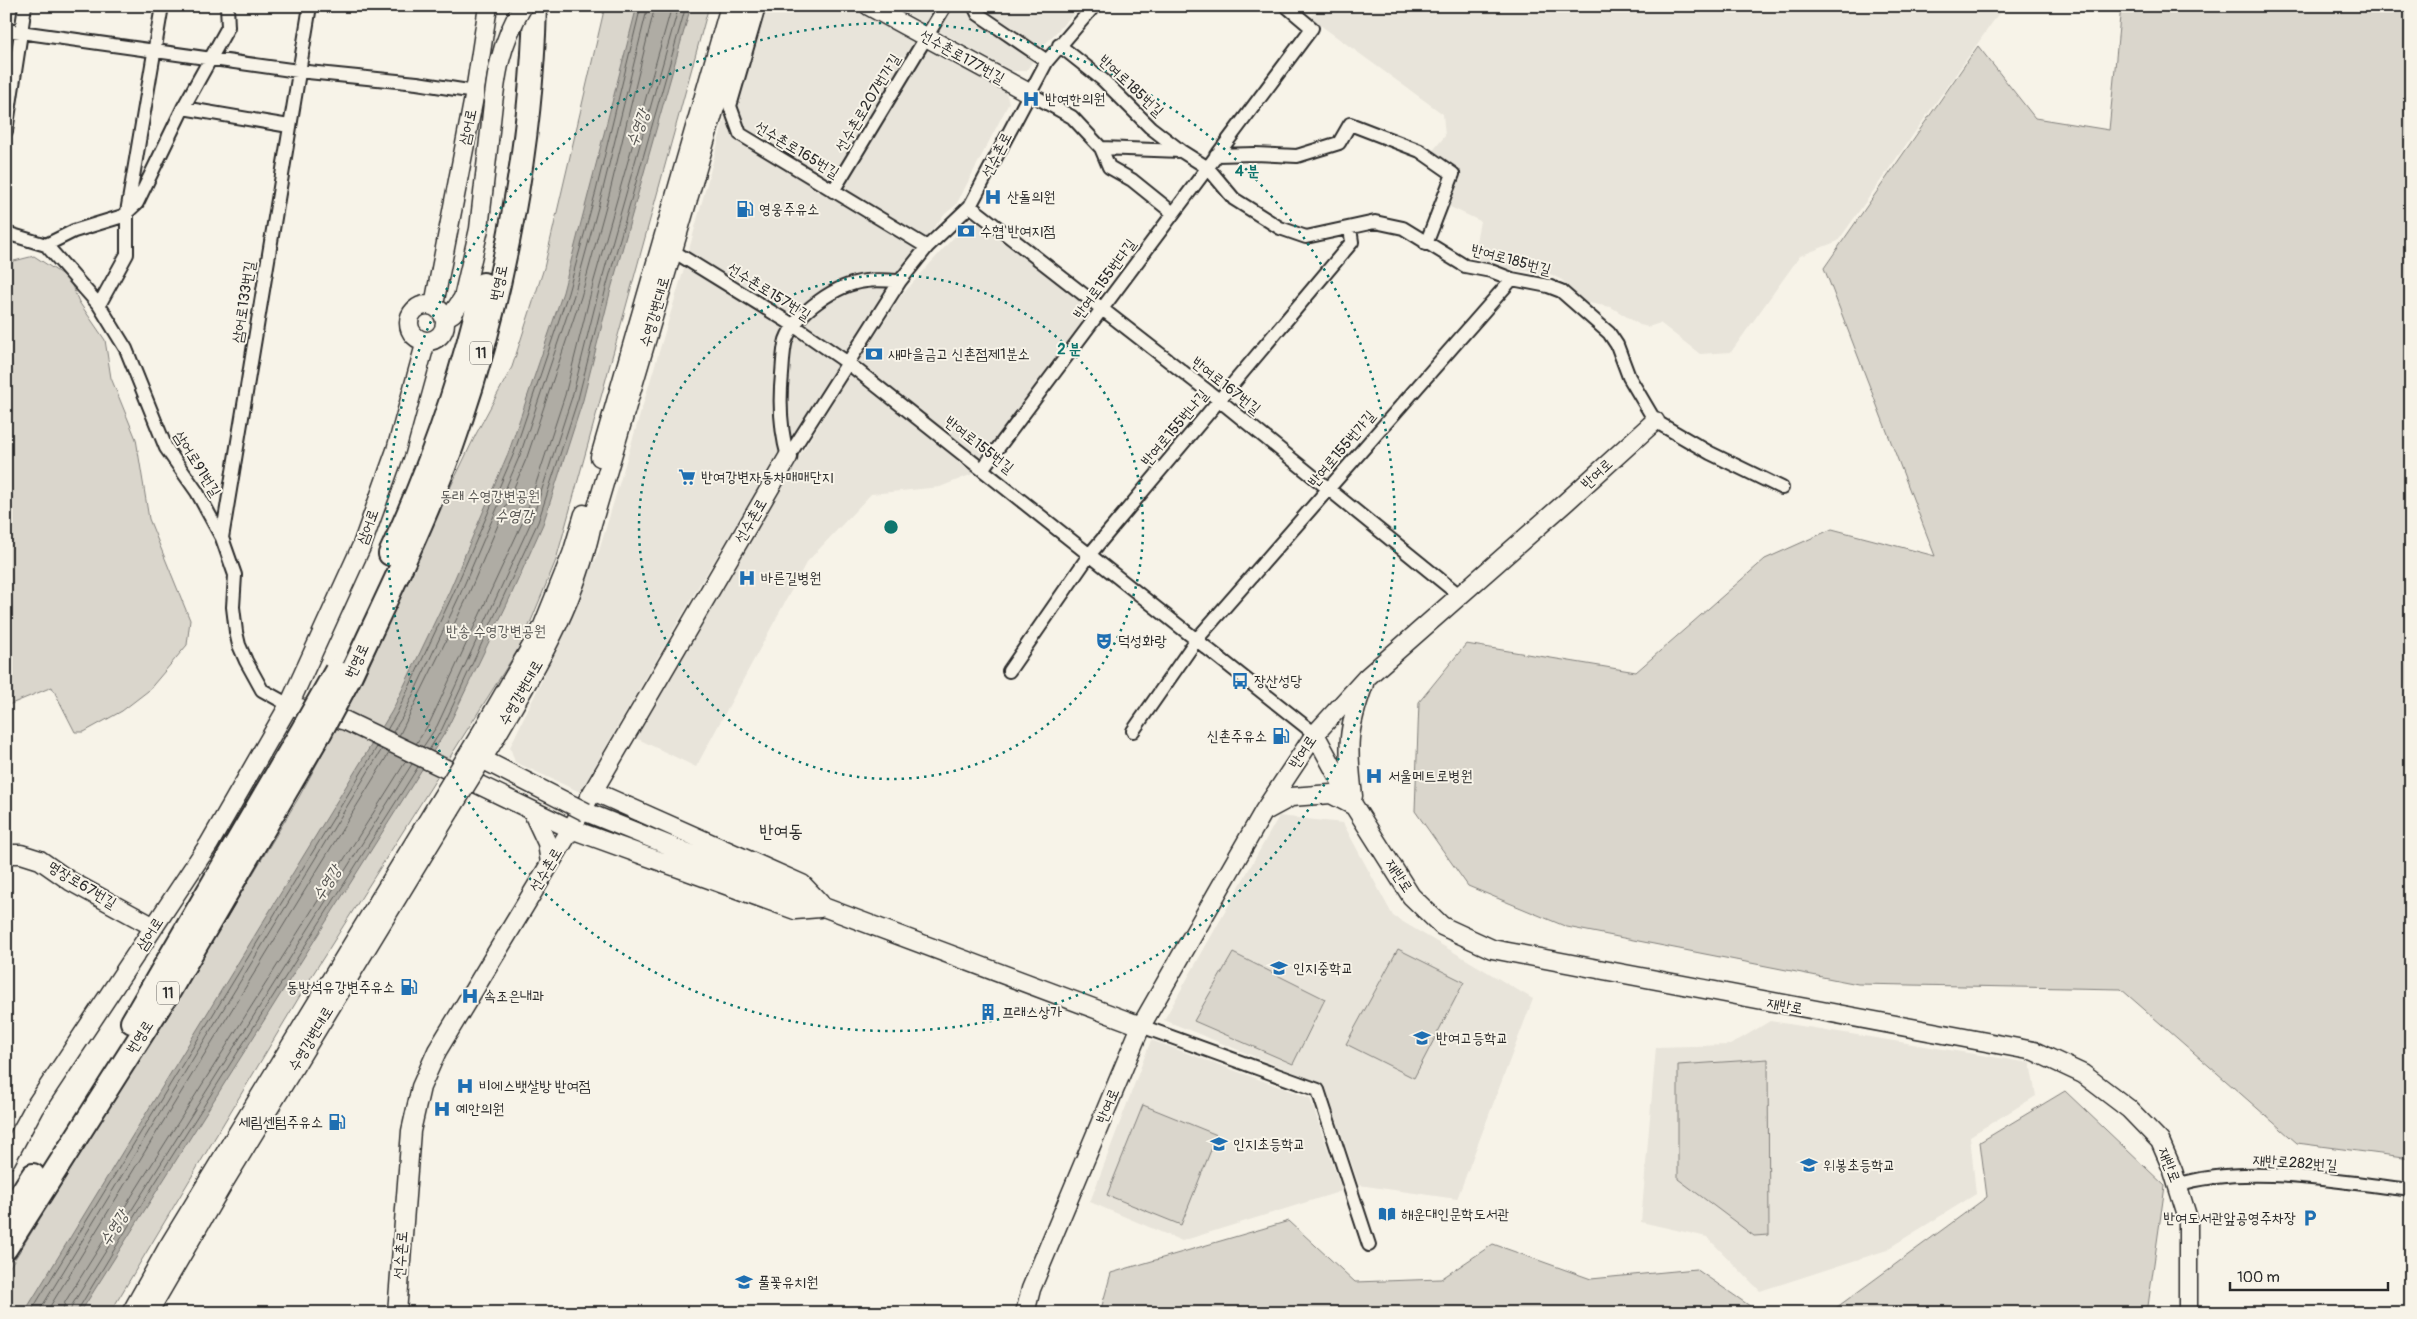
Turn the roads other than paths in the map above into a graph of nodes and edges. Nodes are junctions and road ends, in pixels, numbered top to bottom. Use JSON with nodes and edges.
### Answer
{"nodes":[{"id":1,"x":25,"y":6,"type":"edge"},
{"id":2,"x":162,"y":6,"type":"edge"},
{"id":3,"x":227,"y":6,"type":"edge"},
{"id":4,"x":310,"y":6,"type":"edge"},
{"id":5,"x":488,"y":6,"type":"edge"},
{"id":6,"x":522,"y":6,"type":"edge"},
{"id":7,"x":534,"y":6,"type":"edge"},
{"id":8,"x":730,"y":6,"type":"edge"},
{"id":9,"x":745,"y":6,"type":"edge"},
{"id":10,"x":759,"y":6,"type":"edge"},
{"id":11,"x":869,"y":6,"type":"edge"},
{"id":12,"x":945,"y":6,"type":"edge"},
{"id":13,"x":974,"y":6,"type":"edge"},
{"id":14,"x":1094,"y":6,"type":"edge"},
{"id":15,"x":1286,"y":6,"type":"edge"},
{"id":16,"x":6,"y":30,"type":"edge"},
{"id":17,"x":20,"y":32,"type":"junction"},
{"id":18,"x":926,"y":37,"type":"junction"},
{"id":19,"x":1059,"y":45,"type":"junction"},
{"id":20,"x":154,"y":51,"type":"junction"},
{"id":21,"x":211,"y":59,"type":"junction"},
{"id":22,"x":1047,"y":61,"type":"junction"},
{"id":23,"x":298,"y":72,"type":"junction"},
{"id":24,"x":475,"y":92,"type":"junction"},
{"id":25,"x":1029,"y":93,"type":"junction"},
{"id":26,"x":183,"y":108,"type":"junction"},
{"id":27,"x":289,"y":126,"type":"junction"},
{"id":28,"x":6,"y":131,"type":"edge"},
{"id":29,"x":1101,"y":148,"type":"junction"},
{"id":30,"x":1181,"y":151,"type":"junction"},
{"id":31,"x":1216,"y":156,"type":"junction"},
{"id":32,"x":1208,"y":168,"type":"junction"},
{"id":33,"x":833,"y":191,"type":"junction"},
{"id":34,"x":970,"y":206,"type":"junction"},
{"id":35,"x":127,"y":212,"type":"junction"},
{"id":36,"x":1173,"y":213,"type":"junction"},
{"id":37,"x":1350,"y":228,"type":"junction"},
{"id":38,"x":6,"y":233,"type":"edge"},
{"id":39,"x":1426,"y":244,"type":"junction"},
{"id":40,"x":46,"y":245,"type":"junction"},
{"id":41,"x":927,"y":248,"type":"junction"},
{"id":42,"x":672,"y":251,"type":"junction"},
{"id":43,"x":1512,"y":279,"type":"junction"},
{"id":44,"x":900,"y":281,"type":"junction"},
{"id":45,"x":98,"y":305,"type":"junction"},
{"id":46,"x":1102,"y":310,"type":"junction"},
{"id":47,"x":439,"y":312,"type":"junction"},
{"id":48,"x":793,"y":325,"type":"junction"},
{"id":49,"x":426,"y":341,"type":"junction"},
{"id":50,"x":848,"y":363,"type":"junction"},
{"id":51,"x":1219,"y":400,"type":"junction"},
{"id":52,"x":1654,"y":421,"type":"junction"},
{"id":53,"x":788,"y":458,"type":"junction"},
{"id":54,"x":983,"y":468,"type":"junction"},
{"id":55,"x":1782,"y":488,"type":"dead end"},
{"id":56,"x":1329,"y":490,"type":"junction"},
{"id":57,"x":222,"y":538,"type":"junction"},
{"id":58,"x":1090,"y":554,"type":"junction"},
{"id":59,"x":1459,"y":595,"type":"junction"},
{"id":60,"x":1197,"y":639,"type":"junction"},
{"id":61,"x":1008,"y":671,"type":"dead end"},
{"id":62,"x":343,"y":675,"type":"junction"},
{"id":63,"x":1366,"y":678,"type":"junction"},
{"id":64,"x":289,"y":705,"type":"junction"},
{"id":65,"x":312,"y":730,"type":"junction"},
{"id":66,"x":1133,"y":731,"type":"dead end"},
{"id":67,"x":1315,"y":734,"type":"junction"},
{"id":68,"x":488,"y":737,"type":"junction"},
{"id":69,"x":476,"y":756,"type":"junction"},
{"id":70,"x":594,"y":791,"type":"junction"},
{"id":71,"x":1354,"y":806,"type":"junction"},
{"id":72,"x":443,"y":809,"type":"junction"},
{"id":73,"x":532,"y":810,"type":"junction"},
{"id":74,"x":1264,"y":811,"type":"junction"},
{"id":75,"x":571,"y":829,"type":"junction"},
{"id":76,"x":6,"y":854,"type":"edge"},
{"id":77,"x":550,"y":863,"type":"junction"},
{"id":78,"x":817,"y":905,"type":"junction"},
{"id":79,"x":154,"y":927,"type":"junction"},
{"id":80,"x":1141,"y":1026,"type":"junction"},
{"id":81,"x":6,"y":1160,"type":"edge"},
{"id":82,"x":2177,"y":1185,"type":"junction"},
{"id":83,"x":2411,"y":1190,"type":"edge"},
{"id":84,"x":6,"y":1217,"type":"edge"},
{"id":85,"x":1369,"y":1244,"type":"dead end"},
{"id":86,"x":6,"y":1248,"type":"edge"},
{"id":87,"x":131,"y":1313,"type":"edge"},
{"id":88,"x":148,"y":1313,"type":"edge"},
{"id":89,"x":397,"y":1313,"type":"edge"},
{"id":90,"x":1025,"y":1313,"type":"edge"},
{"id":91,"x":2188,"y":1313,"type":"edge"}],
"edges":[{"from":1,"to":17,"type":"street"},
{"from":2,"to":20,"type":"street"},
{"from":3,"to":21,"type":"street"},
{"from":4,"to":23,"type":"street","name":"삼어로133번길"},
{"from":5,"to":24,"type":"main road","name":"삼어로"},
{"from":6,"to":47,"type":"main road","bridge":true},
{"from":6,"to":62,"type":"highway","name":"번영로","number":"11"},
{"from":7,"to":62,"type":"highway","name":"번영로","number":"11"},
{"from":8,"to":68,"type":"main road","name":"수영강변대로"},
{"from":9,"to":42,"type":"main road","name":"수영강변대로"},
{"from":10,"to":33,"type":"street","name":"선수촌로165번길"},
{"from":11,"to":18,"type":"main road","name":"선수촌로177번길"},
{"from":12,"to":18,"type":"street","name":"선수촌로207번가길"},
{"from":13,"to":22,"type":"street"},
{"from":14,"to":19,"type":"street","name":"선수촌로"},
{"from":15,"to":31,"type":"street","name":"반여로155번다길"},
{"from":16,"to":17,"type":"street"},
{"from":17,"to":20,"type":"street"},
{"from":17,"to":28,"type":"street"},
{"from":18,"to":25,"type":"main road","name":"선수촌로177번길"},
{"from":18,"to":33,"type":"street","name":"선수촌로207번가길"},
{"from":19,"to":22,"type":"street","name":"선수촌로"},
{"from":19,"to":30,"type":"street","name":"반여로185번길"},
{"from":20,"to":21,"type":"street"},
{"from":20,"to":35,"type":"street"},
{"from":21,"to":23,"type":"street"},
{"from":21,"to":26,"type":"street"},
{"from":22,"to":25,"type":"street","name":"선수촌로"},
{"from":23,"to":24,"type":"street"},
{"from":23,"to":27,"type":"street","name":"삼어로133번길"},
{"from":24,"to":47,"type":"main road","name":"삼어로"},
{"from":25,"to":29,"type":"street"},
{"from":25,"to":34,"type":"street","name":"선수촌로"},
{"from":26,"to":27,"type":"street"},
{"from":26,"to":35,"type":"street"},
{"from":27,"to":57,"type":"street","name":"삼어로133번길"},
{"from":29,"to":30,"type":"street"},
{"from":29,"to":36,"type":"street"},
{"from":30,"to":32,"type":"street","name":"반여로185번길"},
{"from":31,"to":32,"type":"street","name":"반여로155번다길"},
{"from":31,"to":39,"type":"street"},
{"from":32,"to":36,"type":"street","name":"반여로155번다길"},
{"from":32,"to":37,"type":"street","name":"반여로185번길"},
{"from":33,"to":41,"type":"street","name":"선수촌로165번길"},
{"from":34,"to":41,"type":"street","name":"선수촌로"},
{"from":34,"to":46,"type":"street","name":"반여로167번길"},
{"from":35,"to":40,"type":"street"},
{"from":35,"to":45,"type":"street"},
{"from":36,"to":46,"type":"street","name":"반여로155번다길"},
{"from":37,"to":39,"type":"street","name":"반여로185번길"},
{"from":37,"to":51,"type":"street","name":"반여로155번나길"},
{"from":38,"to":40,"type":"street"},
{"from":39,"to":43,"type":"street","name":"반여로185번길"},
{"from":40,"to":45,"type":"street","name":"삼어로91번길"},
{"from":41,"to":44,"type":"street","name":"선수촌로"},
{"from":42,"to":48,"type":"street","name":"선수촌로157번길"},
{"from":42,"to":68,"type":"main road","name":"수영강변대로"},
{"from":43,"to":52,"type":"street","name":"반여로185번길"},
{"from":43,"to":56,"type":"street","name":"반여로155번가길"},
{"from":44,"to":48,"type":"street"},
{"from":44,"to":50,"type":"street","name":"선수촌로"},
{"from":45,"to":57,"type":"street","name":"삼어로91번길"},
{"from":46,"to":51,"type":"street","name":"반여로167번길"},
{"from":46,"to":54,"type":"street","name":"반여로155번다길"},
{"from":47,"to":49,"type":"main road"},
{"from":47,"to":49,"type":"main road"},
{"from":48,"to":50,"type":"street","name":"선수촌로157번길"},
{"from":48,"to":53,"type":"street"},
{"from":49,"to":64,"type":"main road","name":"삼어로"},
{"from":50,"to":53,"type":"street","name":"선수촌로"},
{"from":50,"to":54,"type":"street","name":"반여로155번길"},
{"from":51,"to":56,"type":"street","name":"반여로167번길"},
{"from":51,"to":58,"type":"street","name":"반여로155번나길"},
{"from":52,"to":55,"type":"street"},
{"from":52,"to":59,"type":"main road","name":"반여로"},
{"from":53,"to":70,"type":"main road","name":"선수촌로"},
{"from":54,"to":58,"type":"street","name":"반여로155번길"},
{"from":56,"to":59,"type":"street","name":"반여로167번길"},
{"from":56,"to":60,"type":"street","name":"반여로155번가길"},
{"from":57,"to":64,"type":"street","name":"삼어로91번길"},
{"from":58,"to":60,"type":"street","name":"반여로155번길"},
{"from":58,"to":61,"type":"street"},
{"from":59,"to":63,"type":"main road","name":"반여로"},
{"from":60,"to":66,"type":"street"},
{"from":60,"to":67,"type":"street","name":"반여로155번길"},
{"from":62,"to":65,"type":"highway","name":"번영로","number":"11","bridge":true},
{"from":63,"to":67,"type":"main road","name":"반여로"},
{"from":63,"to":71,"type":"main road"},
{"from":64,"to":73,"type":"main road"},
{"from":64,"to":79,"type":"main road","name":"삼어로"},
{"from":65,"to":84,"type":"highway","name":"번영로","number":"11"},
{"from":65,"to":86,"type":"highway","name":"번영로","number":"11"},
{"from":67,"to":71,"type":"main road","name":"재반로"},
{"from":67,"to":74,"type":"main road","name":"반여로"},
{"from":68,"to":69,"type":"main road","name":"수영강변대로","bridge":true},
{"from":69,"to":72,"type":"main road","name":"수영강변대로","bridge":true},
{"from":69,"to":78,"type":"main road","bridge":true},
{"from":70,"to":75,"type":"main road","name":"선수촌로"},
{"from":70,"to":78,"type":"main road"},
{"from":71,"to":74,"type":"main road"},
{"from":71,"to":82,"type":"main road","name":"재반로"},
{"from":72,"to":87,"type":"main road","name":"수영강변대로"},
{"from":72,"to":88,"type":"main road","name":"수영강변대로"},
{"from":73,"to":75,"type":"main road"},
{"from":73,"to":77,"type":"main road"},
{"from":74,"to":80,"type":"main road","name":"반여로"},
{"from":75,"to":77,"type":"main road","name":"선수촌로"},
{"from":75,"to":78,"type":"main road"},
{"from":76,"to":79,"type":"main road","name":"명장로67번길"},
{"from":77,"to":89,"type":"main road","name":"선수촌로"},
{"from":78,"to":80,"type":"main road"},
{"from":79,"to":81,"type":"main road","name":"삼어로"},
{"from":80,"to":85,"type":"street"},
{"from":80,"to":90,"type":"main road","name":"반여로"},
{"from":82,"to":83,"type":"street","name":"재반로282번길"},
{"from":82,"to":91,"type":"main road","name":"재반로"}]}
